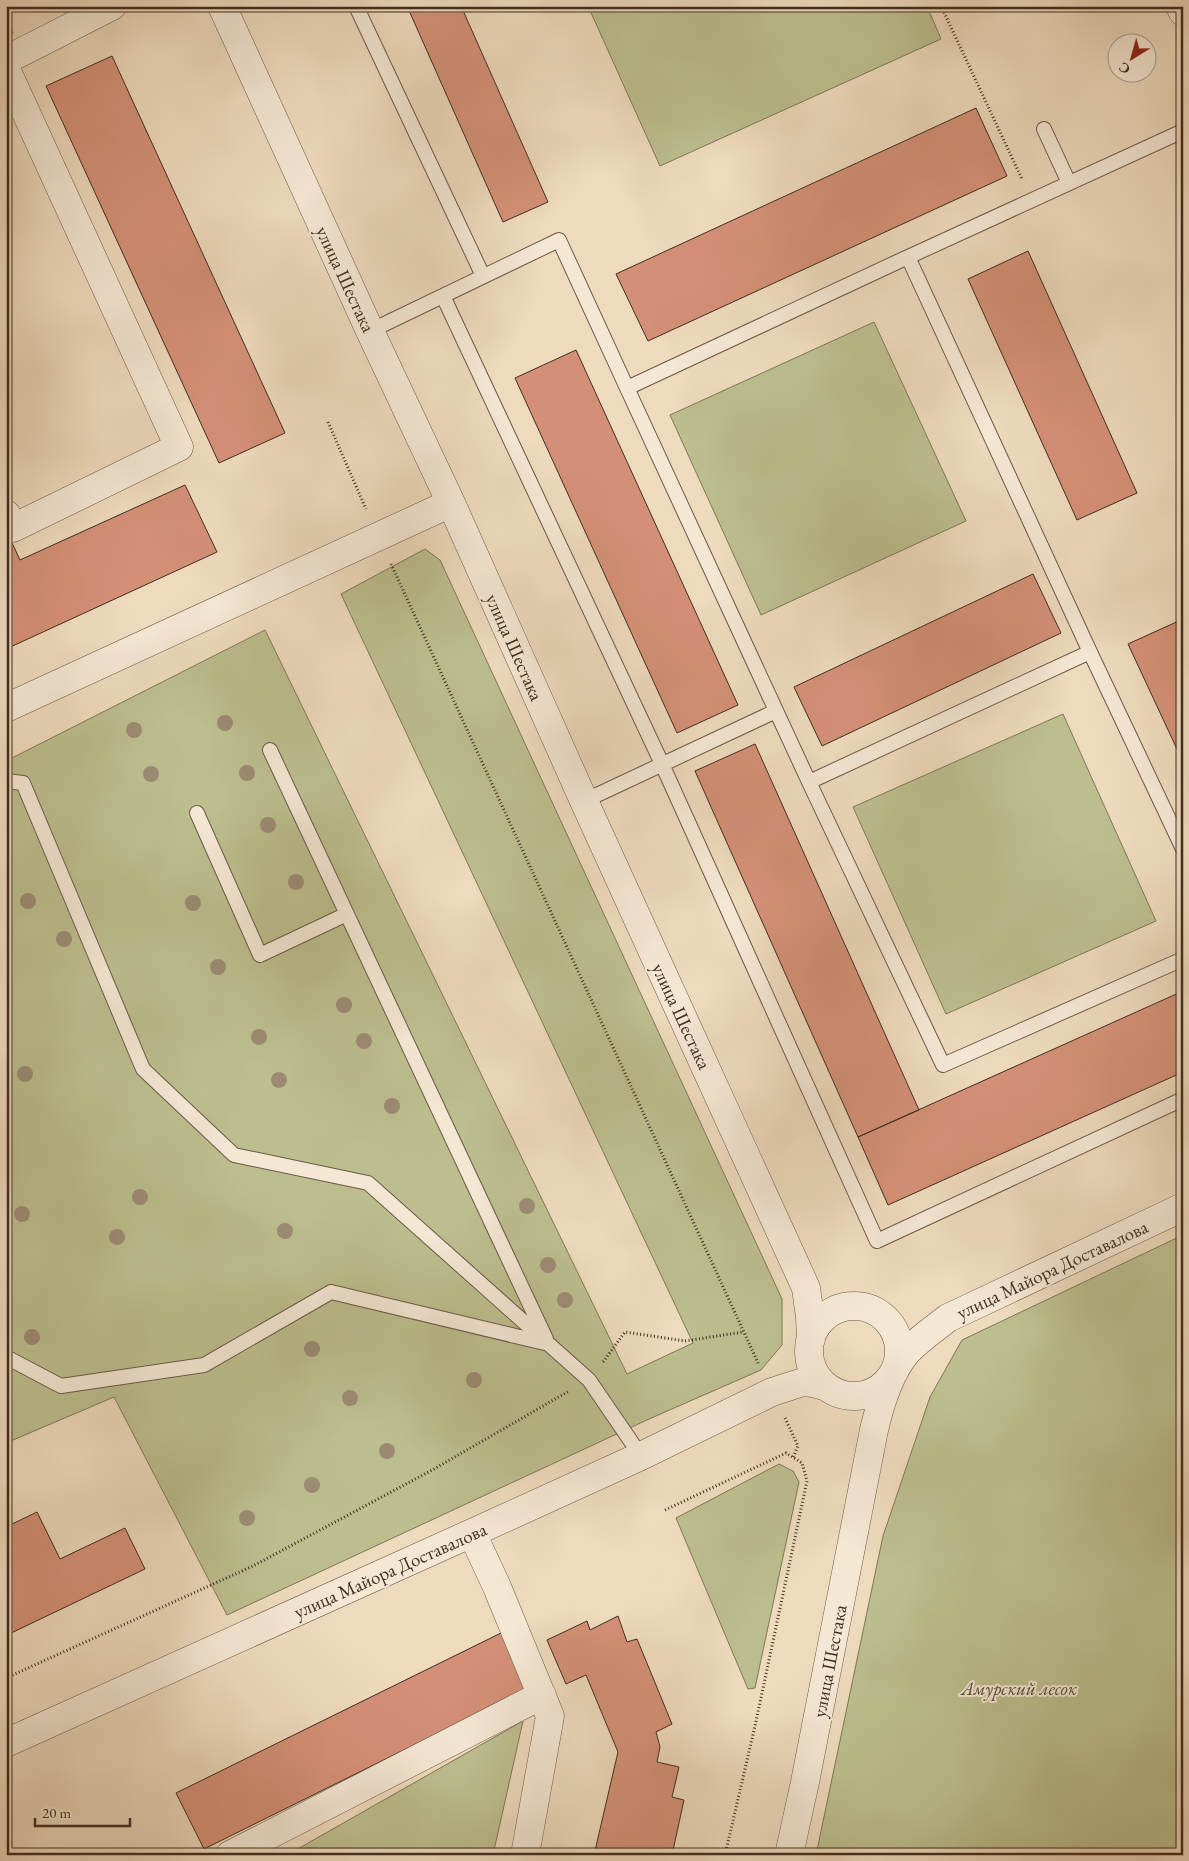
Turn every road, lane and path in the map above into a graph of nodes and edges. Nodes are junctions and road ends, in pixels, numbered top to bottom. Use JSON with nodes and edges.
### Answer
{"nodes":[{"id":1,"x":112,"y":6,"type":"edge"},
{"id":2,"x":222,"y":6,"type":"edge"},
{"id":3,"x":356,"y":6,"type":"edge"},
{"id":4,"x":941,"y":6,"type":"edge"},
{"id":5,"x":1180,"y":6,"type":"edge"},
{"id":6,"x":1183,"y":12,"type":"edge"},
{"id":7,"x":6,"y":60,"type":"edge"},
{"id":8,"x":6,"y":69,"type":"edge"},
{"id":9,"x":1044,"y":129,"type":"dead end"},
{"id":10,"x":1183,"y":131,"type":"edge"},
{"id":11,"x":1069,"y":183,"type":"junction"},
{"id":12,"x":1032,"y":200,"type":"junction"},
{"id":13,"x":908,"y":257,"type":"junction"},
{"id":14,"x":484,"y":276,"type":"junction"},
{"id":15,"x":443,"y":296,"type":"junction"},
{"id":16,"x":370,"y":331,"type":"junction"},
{"id":17,"x":627,"y":388,"type":"junction"},
{"id":18,"x":328,"y":422,"type":"dead end"},
{"id":19,"x":451,"y":503,"type":"junction"},
{"id":20,"x":6,"y":514,"type":"edge"},
{"id":21,"x":378,"y":537,"type":"junction"},
{"id":22,"x":1090,"y":652,"type":"junction"},
{"id":23,"x":6,"y":708,"type":"edge"},
{"id":24,"x":776,"y":711,"type":"junction"},
{"id":25,"x":270,"y":750,"type":"dead end"},
{"id":26,"x":662,"y":764,"type":"junction"},
{"id":27,"x":6,"y":781,"type":"edge"},
{"id":28,"x":809,"y":782,"type":"junction"},
{"id":29,"x":584,"y":801,"type":"junction"},
{"id":30,"x":197,"y":813,"type":"dead end"},
{"id":31,"x":1183,"y":849,"type":"edge"},
{"id":32,"x":347,"y":914,"type":"junction"},
{"id":33,"x":1183,"y":959,"type":"edge"},
{"id":34,"x":1183,"y":1099,"type":"edge"},
{"id":35,"x":1183,"y":1207,"type":"edge"},
{"id":36,"x":806,"y":1288,"type":"junction"},
{"id":37,"x":838,"y":1309,"type":"junction"},
{"id":38,"x":883,"y":1316,"type":"junction"},
{"id":39,"x":948,"y":1318,"type":"junction"},
{"id":40,"x":743,"y":1332,"type":"junction"},
{"id":41,"x":548,"y":1344,"type":"junction"},
{"id":42,"x":810,"y":1346,"type":"junction"},
{"id":43,"x":6,"y":1357,"type":"edge"},
{"id":44,"x":895,"y":1371,"type":"junction"},
{"id":45,"x":589,"y":1380,"type":"junction"},
{"id":46,"x":833,"y":1390,"type":"junction"},
{"id":47,"x":772,"y":1392,"type":"junction"},
{"id":48,"x":641,"y":1456,"type":"junction"},
{"id":49,"x":793,"y":1458,"type":"junction"},
{"id":50,"x":868,"y":1468,"type":"junction"},
{"id":51,"x":665,"y":1510,"type":"dead end"},
{"id":52,"x":472,"y":1533,"type":"junction"},
{"id":53,"x":6,"y":1678,"type":"edge"},
{"id":54,"x":542,"y":1695,"type":"junction"},
{"id":55,"x":6,"y":1743,"type":"edge"},
{"id":56,"x":230,"y":1855,"type":"edge"},
{"id":57,"x":525,"y":1855,"type":"edge"},
{"id":58,"x":726,"y":1855,"type":"edge"},
{"id":59,"x":789,"y":1855,"type":"edge"}],
"edges":[{"from":1,"to":7,"type":"street"},
{"from":2,"to":16,"type":"street","name":"улица Шестака"},
{"from":3,"to":14,"type":"lane"},
{"from":4,"to":12,"type":"path"},
{"from":5,"to":6,"type":"street"},
{"from":8,"to":20,"type":"street"},
{"from":9,"to":11,"type":"lane"},
{"from":10,"to":11,"type":"lane"},
{"from":11,"to":12,"type":"lane"},
{"from":12,"to":13,"type":"lane"},
{"from":13,"to":17,"type":"lane"},
{"from":13,"to":22,"type":"lane"},
{"from":14,"to":15,"type":"lane"},
{"from":14,"to":17,"type":"lane"},
{"from":15,"to":16,"type":"lane"},
{"from":15,"to":26,"type":"lane"},
{"from":16,"to":19,"type":"street","name":"улица Шестака"},
{"from":17,"to":24,"type":"lane"},
{"from":18,"to":21,"type":"path"},
{"from":19,"to":21,"type":"street"},
{"from":19,"to":29,"type":"street","name":"улица Шестака"},
{"from":21,"to":23,"type":"street"},
{"from":21,"to":40,"type":"path"},
{"from":22,"to":28,"type":"lane"},
{"from":22,"to":31,"type":"lane"},
{"from":24,"to":26,"type":"lane"},
{"from":24,"to":28,"type":"lane"},
{"from":25,"to":32,"type":"lane"},
{"from":26,"to":29,"type":"lane"},
{"from":26,"to":34,"type":"lane"},
{"from":27,"to":41,"type":"lane"},
{"from":28,"to":33,"type":"lane"},
{"from":29,"to":36,"type":"street","name":"улица Шестака"},
{"from":30,"to":32,"type":"lane"},
{"from":32,"to":41,"type":"lane"},
{"from":35,"to":39,"type":"street","name":"улица Майора Доставалова"},
{"from":36,"to":37,"type":"street"},
{"from":36,"to":42,"type":"street","name":"улица Шестака"},
{"from":37,"to":38,"type":"street"},
{"from":37,"to":42,"type":"street"},
{"from":38,"to":39,"type":"street","name":"улица Майора Доставалова"},
{"from":38,"to":44,"type":"street"},
{"from":39,"to":44,"type":"street","name":"улица Майора Доставалова"},
{"from":40,"to":45,"type":"path"},
{"from":40,"to":47,"type":"path"},
{"from":41,"to":43,"type":"lane"},
{"from":41,"to":45,"type":"lane"},
{"from":42,"to":46,"type":"street"},
{"from":42,"to":47,"type":"street","name":"улица Майора Доставалова"},
{"from":44,"to":46,"type":"street"},
{"from":44,"to":50,"type":"street","name":"улица Шестака"},
{"from":45,"to":48,"type":"lane"},
{"from":45,"to":53,"type":"path"},
{"from":46,"to":47,"type":"street","name":"улица Майора Доставалова"},
{"from":46,"to":50,"type":"street","name":"улица Шестака"},
{"from":47,"to":48,"type":"street","name":"улица Майора Доставалова"},
{"from":47,"to":49,"type":"path"},
{"from":48,"to":52,"type":"street","name":"улица Майора Доставалова"},
{"from":49,"to":51,"type":"path"},
{"from":49,"to":58,"type":"path"},
{"from":50,"to":59,"type":"street","name":"улица Шестака"},
{"from":52,"to":54,"type":"street"},
{"from":52,"to":55,"type":"street","name":"улица Майора Доставалова"},
{"from":54,"to":56,"type":"street"},
{"from":54,"to":57,"type":"street"}]}
